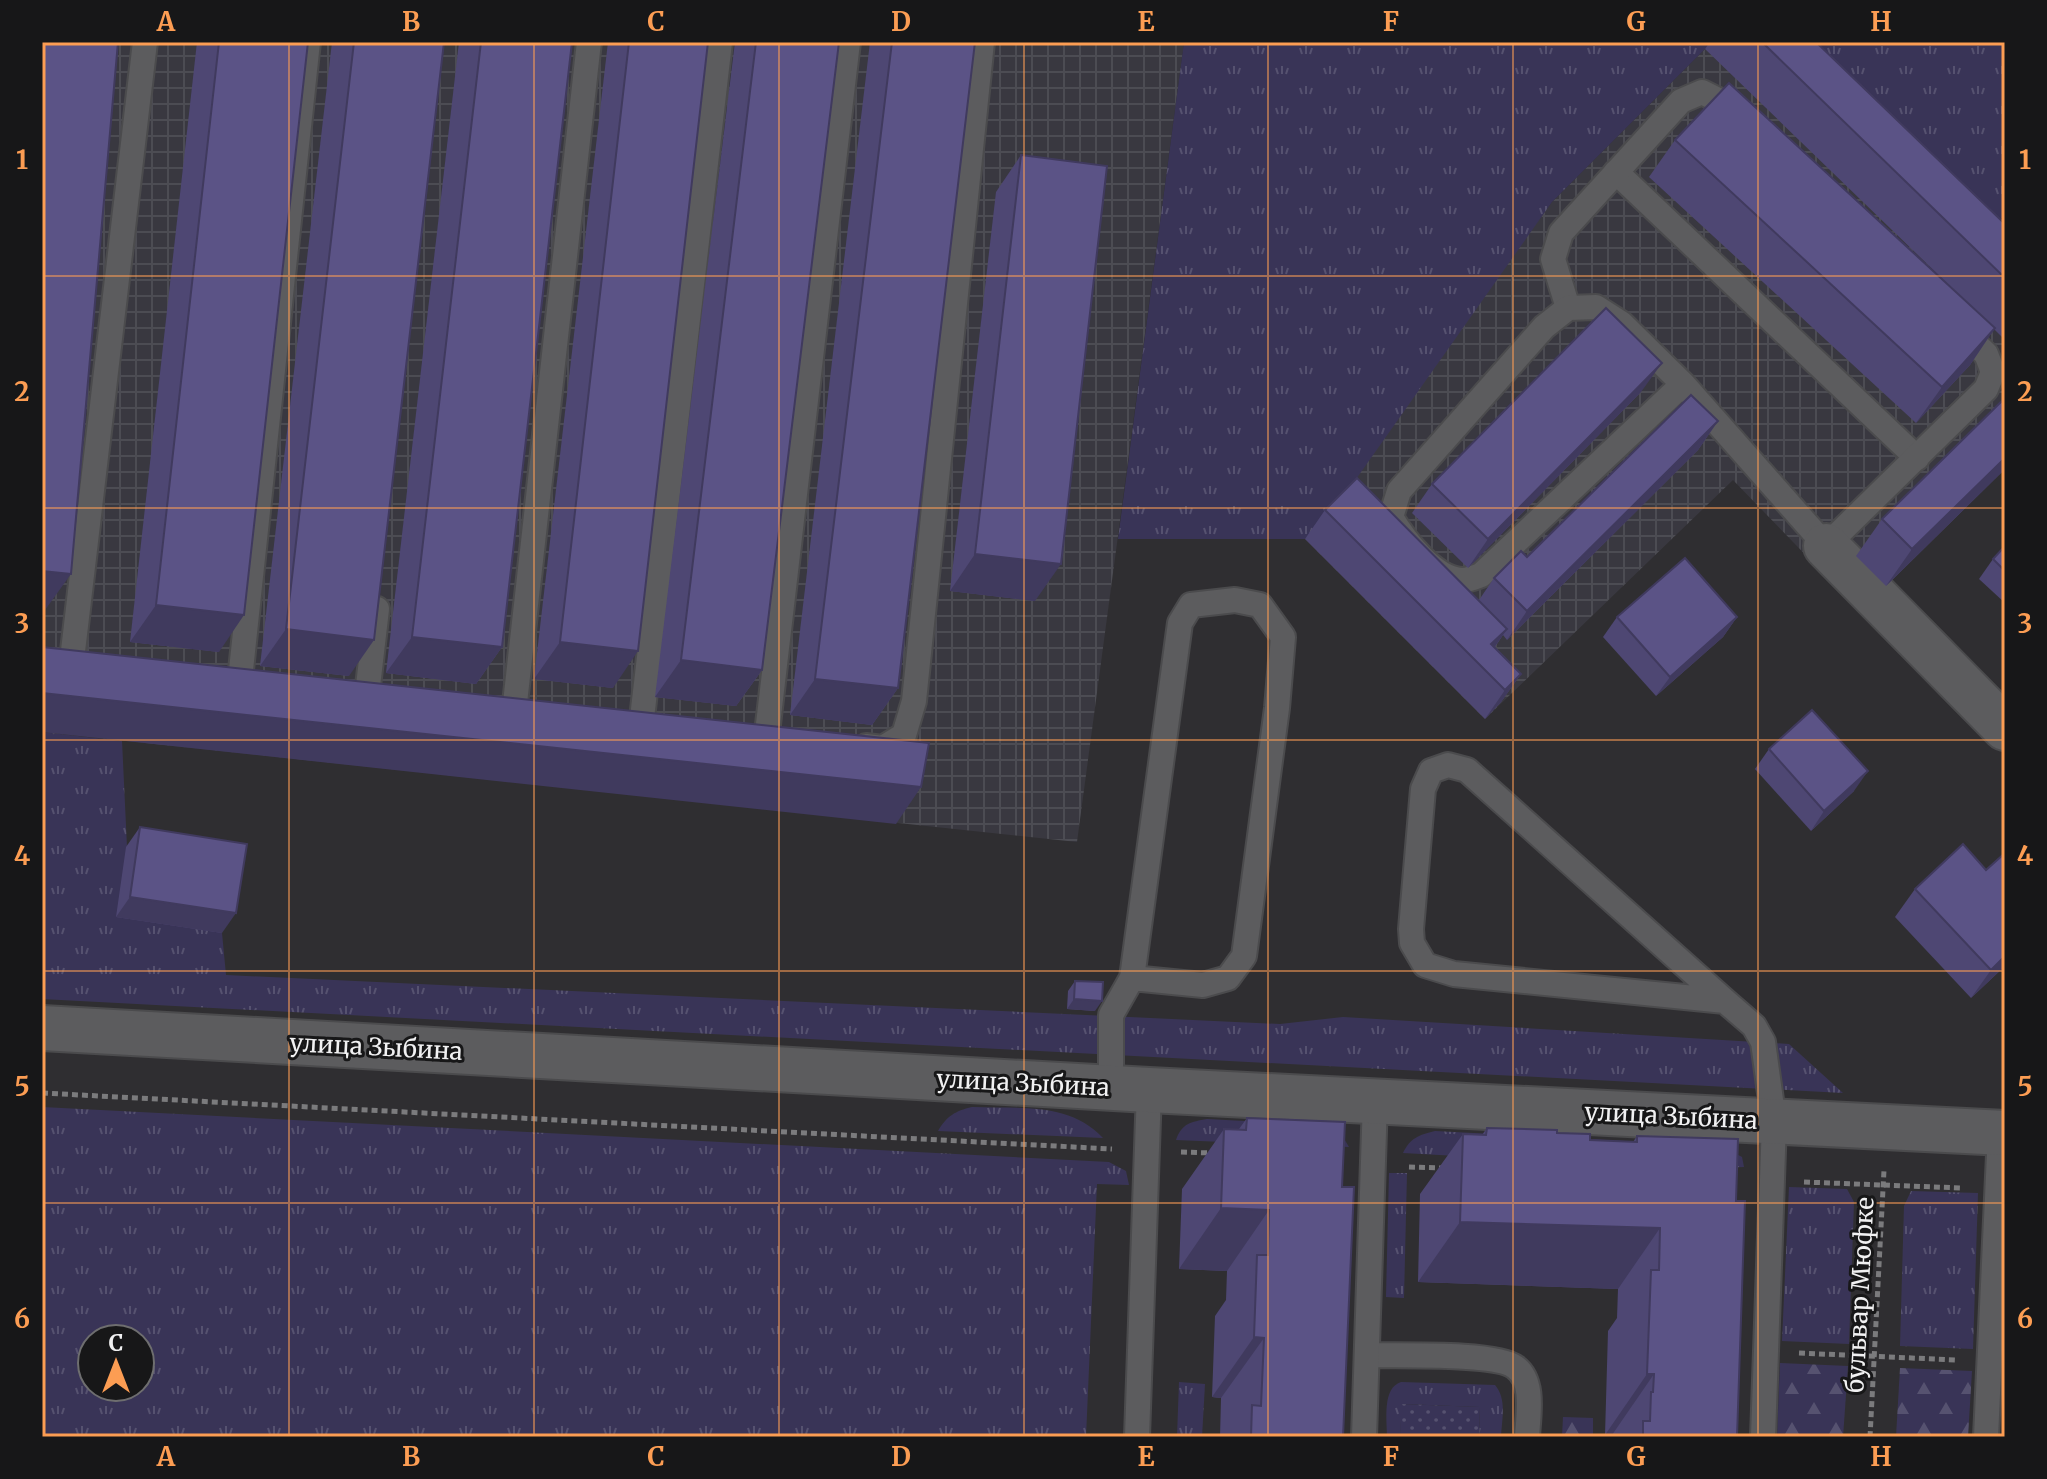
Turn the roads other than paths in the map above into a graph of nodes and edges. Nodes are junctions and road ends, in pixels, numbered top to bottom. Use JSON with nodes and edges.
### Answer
{"nodes":[{"id":1,"x":145,"y":42,"type":"edge"},
{"id":2,"x":308,"y":42,"type":"edge"},
{"id":3,"x":589,"y":42,"type":"edge"},
{"id":4,"x":720,"y":42,"type":"edge"},
{"id":5,"x":848,"y":42,"type":"edge"},
{"id":6,"x":982,"y":42,"type":"edge"},
{"id":7,"x":1756,"y":135,"type":"edge"},
{"id":8,"x":1616,"y":172,"type":"junction"},
{"id":9,"x":1568,"y":308,"type":"junction"},
{"id":10,"x":1940,"y":310,"type":"edge"},
{"id":11,"x":1683,"y":384,"type":"junction"},
{"id":12,"x":1917,"y":458,"type":"junction"},
{"id":13,"x":1826,"y":546,"type":"junction"},
{"id":14,"x":379,"y":592,"type":"edge"},
{"id":15,"x":73,"y":651,"type":"edge"},
{"id":16,"x":269,"y":674,"type":"edge"},
{"id":17,"x":340,"y":683,"type":"edge"},
{"id":18,"x":368,"y":686,"type":"junction"},
{"id":19,"x":398,"y":689,"type":"edge"},
{"id":20,"x":486,"y":700,"type":"edge"},
{"id":21,"x":642,"y":718,"type":"edge"},
{"id":22,"x":2005,"y":728,"type":"edge"},
{"id":23,"x":796,"y":737,"type":"edge"},
{"id":24,"x":839,"y":743,"type":"edge"},
{"id":25,"x":1132,"y":978,"type":"junction"},
{"id":26,"x":1725,"y":1001,"type":"junction"},
{"id":27,"x":42,"y":1028,"type":"edge"},
{"id":28,"x":1130,"y":1089,"type":"junction"},
{"id":29,"x":1375,"y":1100,"type":"junction"},
{"id":30,"x":1774,"y":1122,"type":"junction"},
{"id":31,"x":2003,"y":1133,"type":"edge"},
{"id":32,"x":1367,"y":1355,"type":"junction"},
{"id":33,"x":1137,"y":1437,"type":"edge"},
{"id":34,"x":1364,"y":1437,"type":"edge"},
{"id":35,"x":1527,"y":1437,"type":"edge"},
{"id":36,"x":1763,"y":1437,"type":"edge"},
{"id":37,"x":1986,"y":1437,"type":"edge"}],
"edges":[{"from":1,"to":15,"type":"lane"},
{"from":2,"to":16,"type":"lane"},
{"from":3,"to":20,"type":"lane"},
{"from":4,"to":21,"type":"lane"},
{"from":5,"to":23,"type":"lane"},
{"from":6,"to":24,"type":"lane"},
{"from":7,"to":8,"type":"lane"},
{"from":8,"to":9,"type":"lane"},
{"from":8,"to":12,"type":"lane"},
{"from":9,"to":11,"type":"lane"},
{"from":9,"to":11,"type":"lane"},
{"from":10,"to":12,"type":"lane"},
{"from":11,"to":13,"type":"lane"},
{"from":12,"to":13,"type":"lane"},
{"from":13,"to":22,"type":"street"},
{"from":14,"to":18,"type":"lane"},
{"from":17,"to":18,"type":"lane"},
{"from":18,"to":19,"type":"lane"},
{"from":25,"to":25,"type":"lane"},
{"from":25,"to":28,"type":"lane"},
{"from":26,"to":26,"type":"lane"},
{"from":26,"to":30,"type":"lane"},
{"from":27,"to":28,"type":"street","name":"улица Зыбина"},
{"from":28,"to":29,"type":"street","name":"улица Зыбина"},
{"from":28,"to":33,"type":"lane"},
{"from":29,"to":30,"type":"street","name":"улица Зыбина"},
{"from":29,"to":32,"type":"lane"},
{"from":30,"to":31,"type":"street","name":"улица Зыбина"},
{"from":30,"to":36,"type":"lane"},
{"from":31,"to":37,"type":"lane"},
{"from":32,"to":34,"type":"lane"},
{"from":32,"to":35,"type":"lane"}]}
